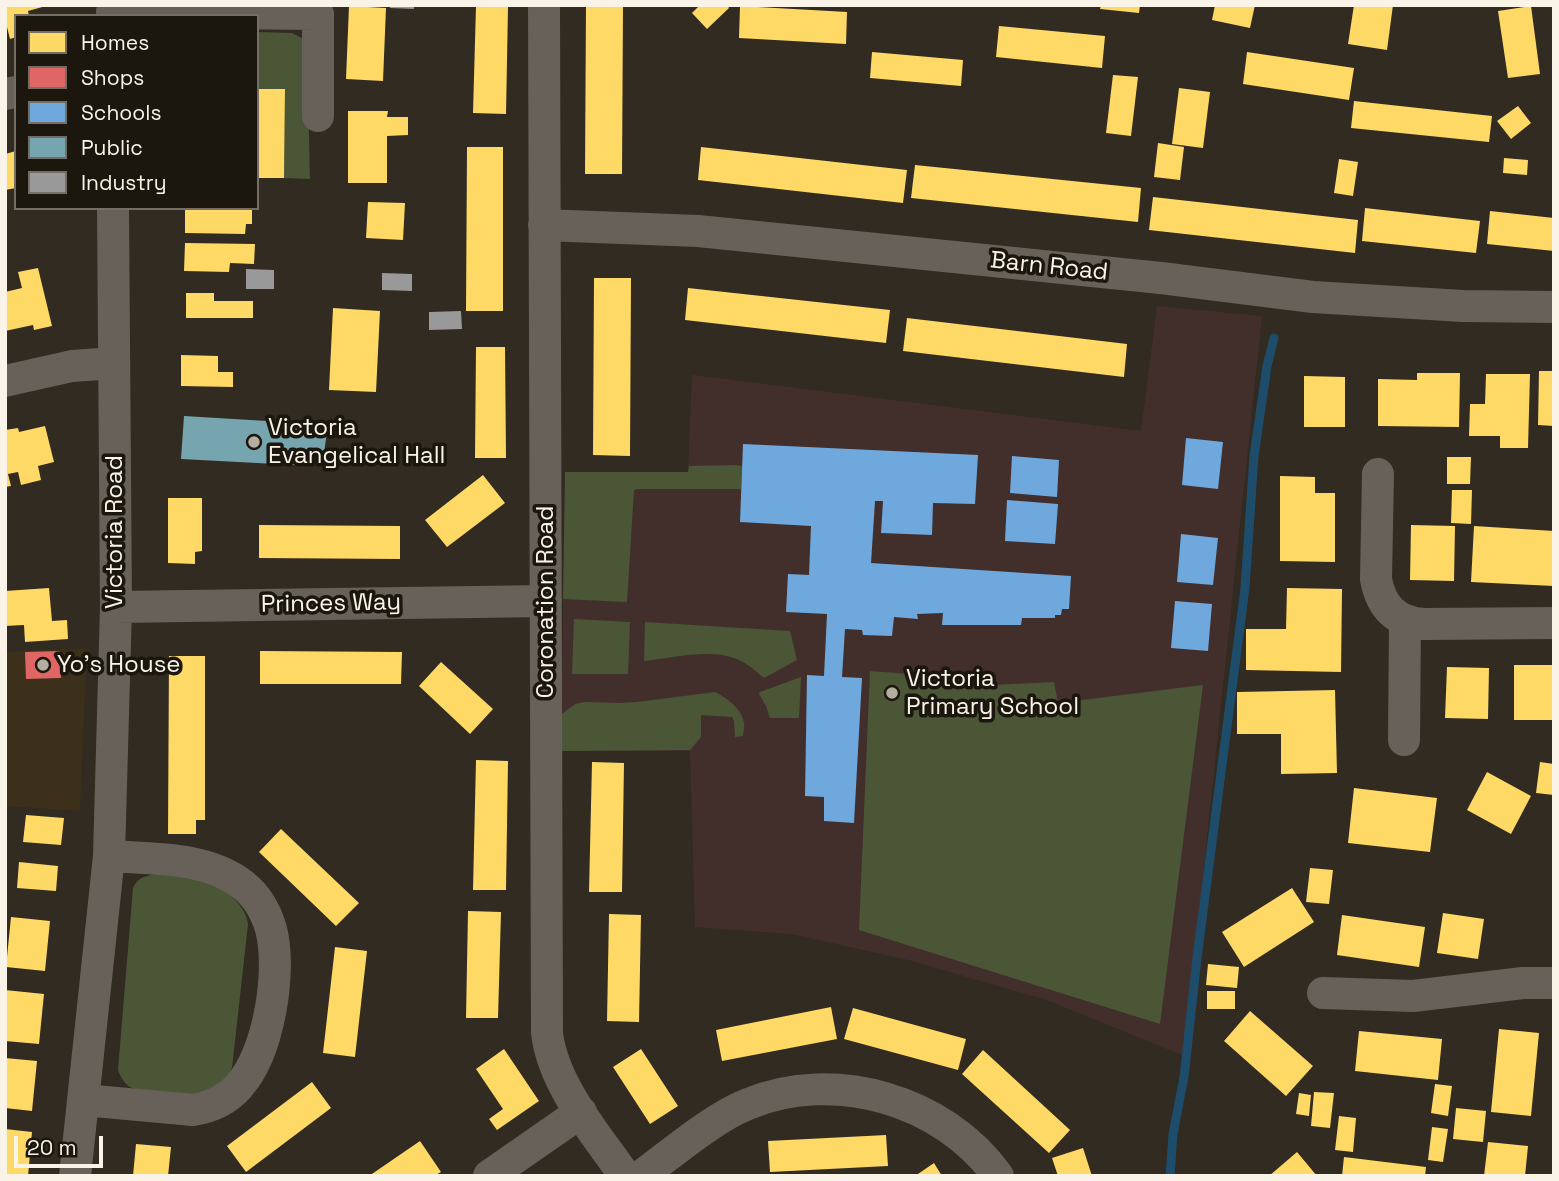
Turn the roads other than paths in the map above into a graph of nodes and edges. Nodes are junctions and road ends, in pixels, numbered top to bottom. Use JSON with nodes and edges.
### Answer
{"nodes":[{"id":1,"x":544,"y":5,"type":"edge"},
{"id":2,"x":112,"y":11,"type":"edge"},
{"id":3,"x":318,"y":116,"type":"dead end"},
{"id":4,"x":113,"y":210,"type":"edge"},
{"id":5,"x":544,"y":225,"type":"junction"},
{"id":6,"x":1554,"y":307,"type":"edge"},
{"id":7,"x":114,"y":363,"type":"junction"},
{"id":8,"x":5,"y":381,"type":"edge"},
{"id":9,"x":1378,"y":474,"type":"dead end"},
{"id":10,"x":546,"y":601,"type":"junction"},
{"id":11,"x":116,"y":607,"type":"junction"},
{"id":12,"x":1405,"y":621,"type":"junction"},
{"id":13,"x":1554,"y":623,"type":"edge"},
{"id":14,"x":1404,"y":740,"type":"dead end"},
{"id":15,"x":109,"y":856,"type":"junction"},
{"id":16,"x":1554,"y":984,"type":"edge"},
{"id":17,"x":1323,"y":993,"type":"dead end"},
{"id":18,"x":84,"y":1100,"type":"junction"},
{"id":19,"x":581,"y":1112,"type":"junction"},
{"id":20,"x":75,"y":1176,"type":"edge"},
{"id":21,"x":489,"y":1176,"type":"edge"},
{"id":22,"x":625,"y":1176,"type":"edge"},
{"id":23,"x":641,"y":1176,"type":"edge"},
{"id":24,"x":998,"y":1176,"type":"edge"}],
"edges":[{"from":1,"to":5,"type":"street","name":"Coronation Road"},
{"from":2,"to":3,"type":"street"},
{"from":4,"to":7,"type":"street","name":"Victoria Road"},
{"from":5,"to":6,"type":"street","name":"Barn Road"},
{"from":5,"to":10,"type":"street","name":"Coronation Road"},
{"from":7,"to":8,"type":"street"},
{"from":7,"to":11,"type":"street","name":"Victoria Road"},
{"from":9,"to":12,"type":"street"},
{"from":10,"to":11,"type":"street","name":"Princes Way"},
{"from":10,"to":19,"type":"street","name":"Coronation Road"},
{"from":11,"to":15,"type":"street","name":"Victoria Road"},
{"from":12,"to":13,"type":"street"},
{"from":12,"to":14,"type":"street"},
{"from":15,"to":18,"type":"street","name":"Victoria Road"},
{"from":15,"to":18,"type":"street"},
{"from":16,"to":17,"type":"street"},
{"from":18,"to":20,"type":"street","name":"Victoria Road"},
{"from":19,"to":21,"type":"street"},
{"from":19,"to":22,"type":"street","name":"Coronation Road"},
{"from":23,"to":24,"type":"street"}]}
